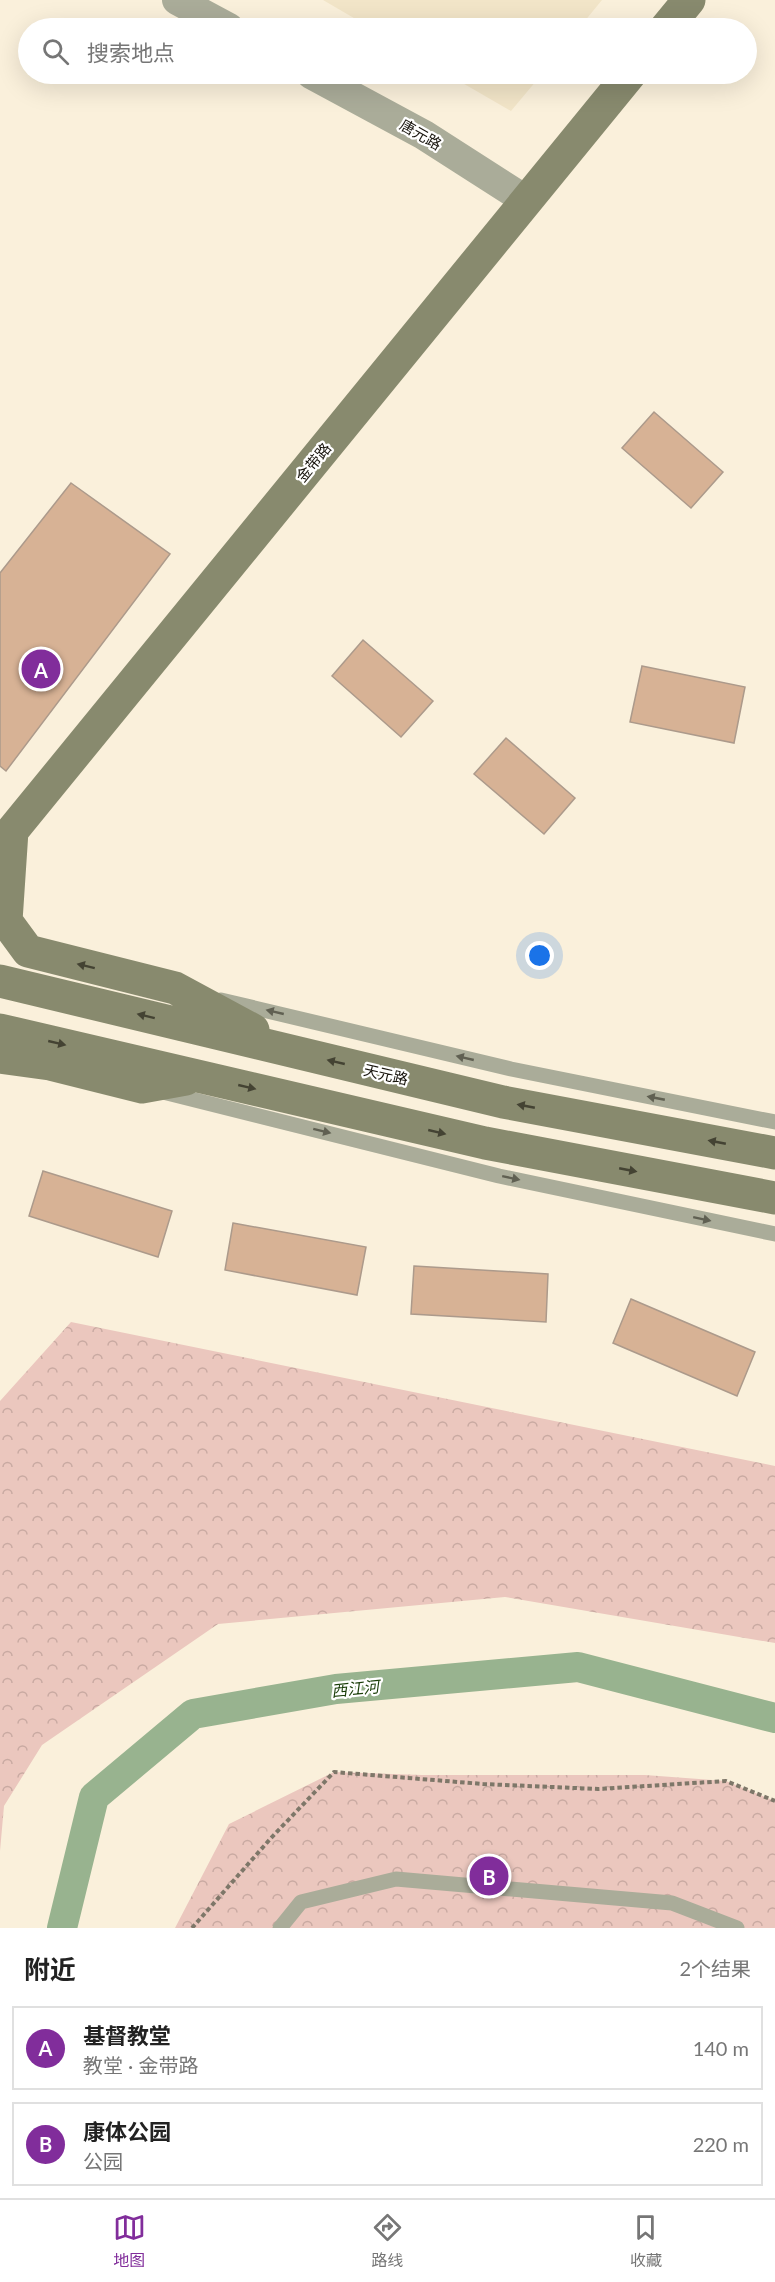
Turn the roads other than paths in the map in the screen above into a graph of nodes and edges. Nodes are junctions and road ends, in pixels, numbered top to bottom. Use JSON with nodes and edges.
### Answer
{"nodes":[{"id":1,"x":177,"y":0,"type":"edge"},
{"id":2,"x":689,"y":0,"type":"edge"},
{"id":3,"x":210,"y":18,"type":"edge"},
{"id":4,"x":674,"y":18,"type":"edge"},
{"id":5,"x":330,"y":84,"type":"edge"},
{"id":6,"x":622,"y":84,"type":"edge"},
{"id":7,"x":527,"y":201,"type":"junction"},
{"id":8,"x":4,"y":841,"type":"edge"},
{"id":9,"x":0,"y":981,"type":"edge"},
{"id":10,"x":175,"y":988,"type":"junction"},
{"id":11,"x":0,"y":1030,"type":"edge"},
{"id":12,"x":294,"y":1052,"type":"junction"},
{"id":13,"x":0,"y":1058,"type":"edge"},
{"id":14,"x":200,"y":1076,"type":"junction"},
{"id":15,"x":142,"y":1087,"type":"junction"},
{"id":16,"x":775,"y":1122,"type":"edge"},
{"id":17,"x":775,"y":1153,"type":"edge"},
{"id":18,"x":775,"y":1198,"type":"edge"},
{"id":19,"x":775,"y":1234,"type":"edge"},
{"id":20,"x":280,"y":1928,"type":"edge"},
{"id":21,"x":737,"y":1928,"type":"edge"}],
"edges":[{"from":1,"to":3,"type":"street"},
{"from":2,"to":4,"type":"main road"},
{"from":5,"to":7,"type":"street","name":"唐元路"},
{"from":6,"to":7,"type":"main road","name":"金带路"},
{"from":7,"to":8,"type":"main road","name":"金带路"},
{"from":10,"to":8,"type":"main road","one_way":true},
{"from":12,"to":9,"type":"main road","name":"天元路","one_way":true},
{"from":10,"to":12,"type":"main road"},
{"from":16,"to":10,"type":"lane","one_way":true},
{"from":11,"to":14,"type":"main road","one_way":true},
{"from":17,"to":12,"type":"main road","name":"天元路","one_way":true},
{"from":13,"to":15,"type":"main road"},
{"from":14,"to":15,"type":"main road"},
{"from":14,"to":18,"type":"main road","one_way":true},
{"from":15,"to":19,"type":"lane","one_way":true},
{"from":20,"to":21,"type":"lane"}]}
